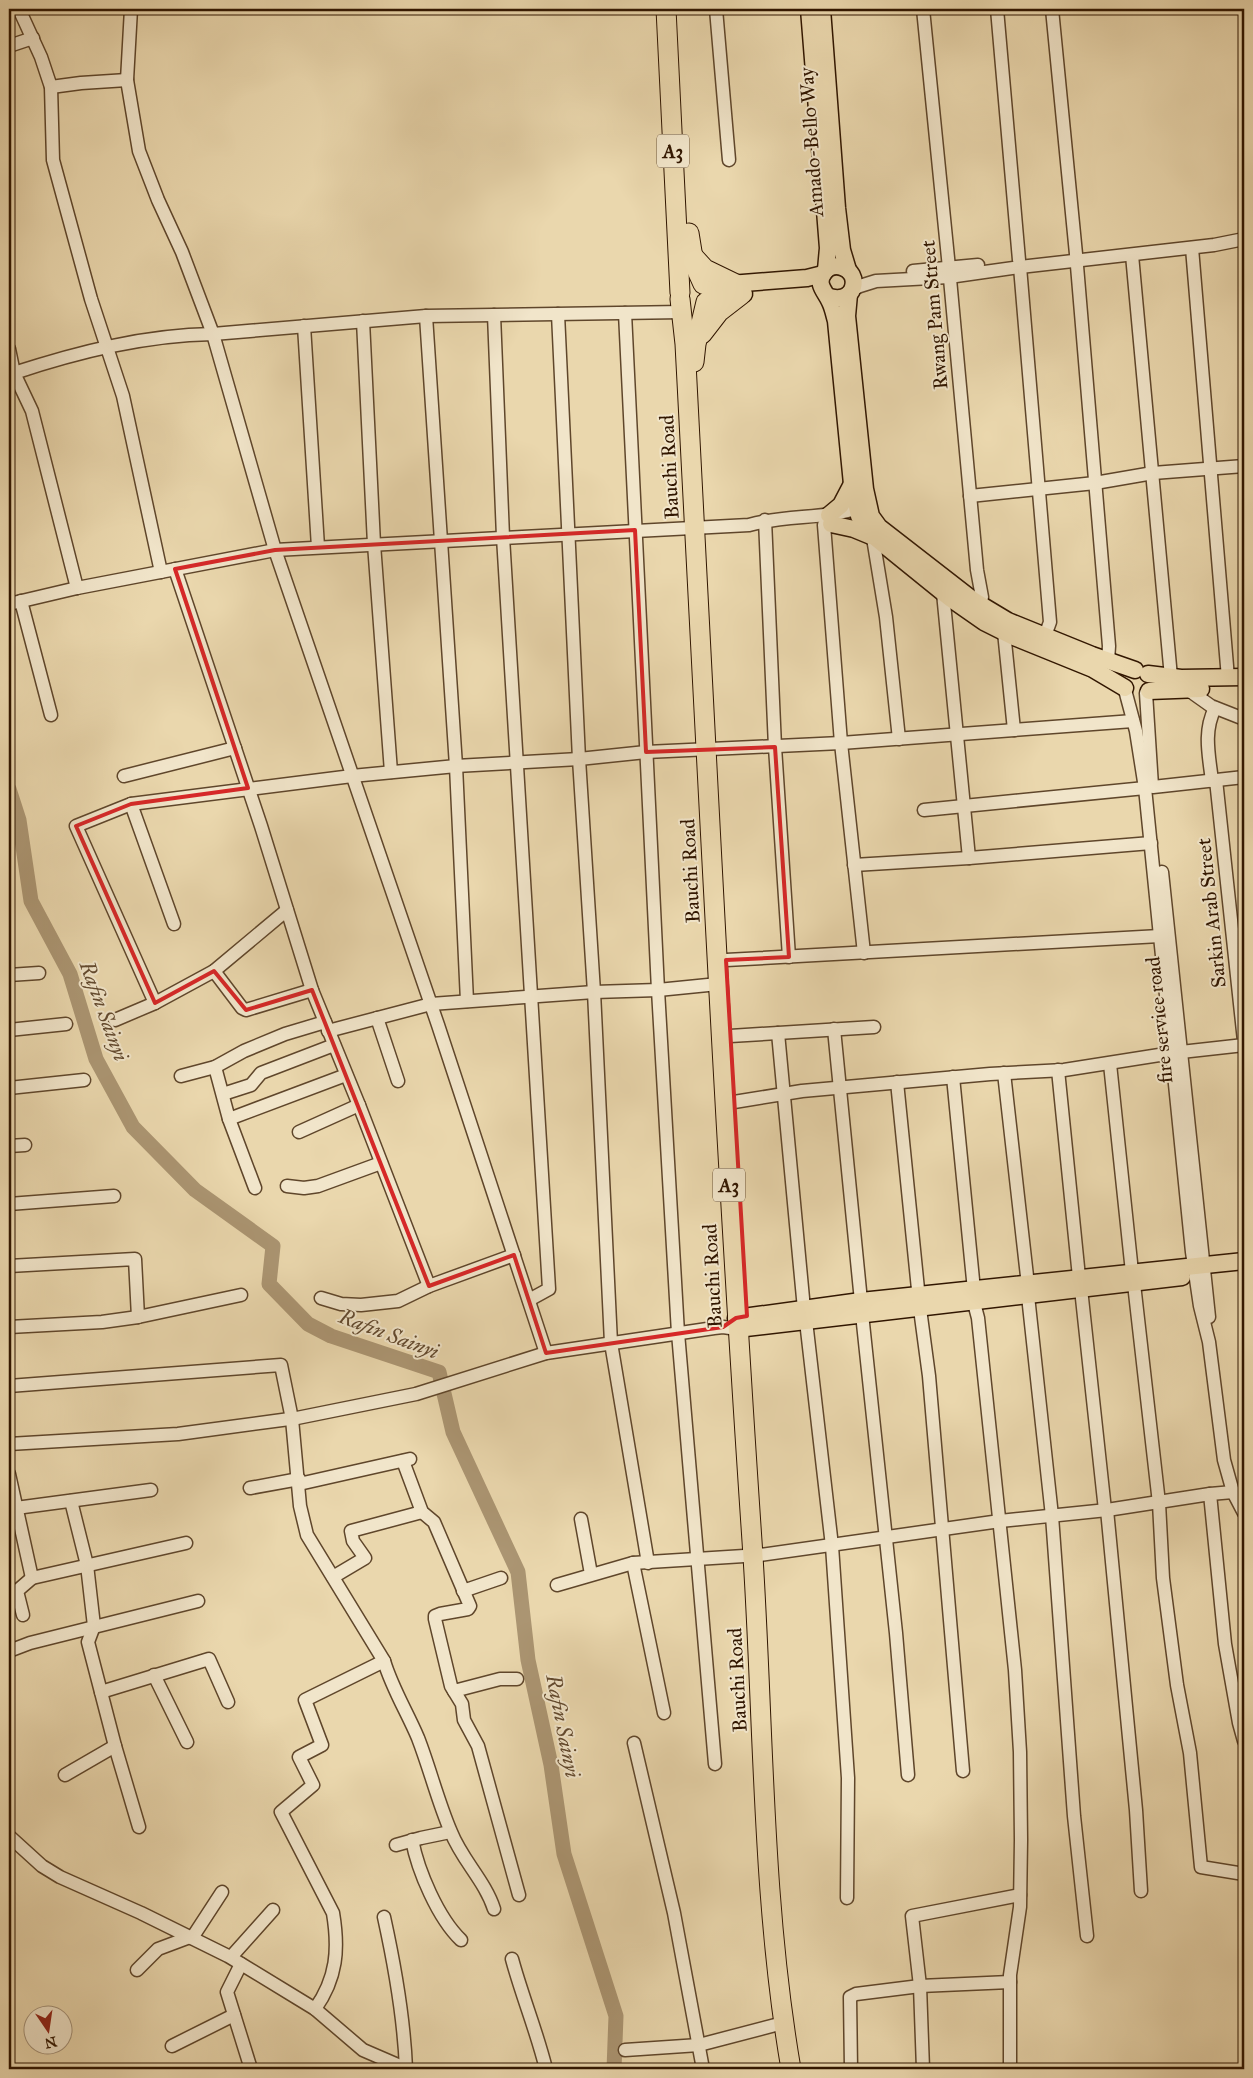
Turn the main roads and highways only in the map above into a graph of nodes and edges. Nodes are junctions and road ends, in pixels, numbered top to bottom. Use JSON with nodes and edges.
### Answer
{"nodes":[{"id":1,"x":666,"y":9,"type":"edge"},
{"id":2,"x":674,"y":9,"type":"edge"},
{"id":3,"x":809,"y":9,"type":"edge"},
{"id":4,"x":822,"y":9,"type":"edge"},
{"id":5,"x":691,"y":254,"type":"junction"},
{"id":6,"x":824,"y":272,"type":"junction"},
{"id":7,"x":850,"y":272,"type":"junction"},
{"id":8,"x":739,"y":289,"type":"junction"},
{"id":9,"x":850,"y":292,"type":"junction"},
{"id":10,"x":705,"y":293,"type":"junction"},
{"id":11,"x":826,"y":294,"type":"junction"},
{"id":12,"x":681,"y":301,"type":"junction"},
{"id":13,"x":696,"y":344,"type":"junction"},
{"id":14,"x":852,"y":484,"type":"junction"},
{"id":15,"x":869,"y":523,"type":"junction"},
{"id":16,"x":698,"y":527,"type":"junction"},
{"id":17,"x":977,"y":610,"type":"junction"},
{"id":18,"x":1043,"y":642,"type":"junction"},
{"id":19,"x":1244,"y":677,"type":"edge"},
{"id":20,"x":1144,"y":682,"type":"junction"},
{"id":21,"x":1244,"y":688,"type":"edge"},
{"id":22,"x":1125,"y":689,"type":"junction"},
{"id":23,"x":711,"y":749,"type":"junction"},
{"id":24,"x":1244,"y":1261,"type":"edge"},
{"id":25,"x":1200,"y":1270,"type":"junction"},
{"id":26,"x":1244,"y":1271,"type":"edge"},
{"id":27,"x":738,"y":1323,"type":"junction"},
{"id":28,"x":757,"y":1555,"type":"junction"},
{"id":29,"x":791,"y":2069,"type":"edge"},
{"id":30,"x":802,"y":2069,"type":"edge"}],
"edges":[{"from":1,"to":12,"type":"highway","number":"A3"},
{"from":2,"to":5,"type":"highway","number":"A3"},
{"from":3,"to":6,"type":"main road","name":"Amado-Bello Way"},
{"from":4,"to":7,"type":"main road","name":"Amado-Bello Way"},
{"from":5,"to":8,"type":"highway"},
{"from":5,"to":10,"type":"highway","number":"A3"},
{"from":6,"to":7,"type":"main road"},
{"from":6,"to":8,"type":"main road"},
{"from":6,"to":11,"type":"main road"},
{"from":7,"to":9,"type":"main road"},
{"from":8,"to":10,"type":"main road"},
{"from":8,"to":11,"type":"main road"},
{"from":8,"to":13,"type":"highway"},
{"from":9,"to":11,"type":"main road"},
{"from":9,"to":15,"type":"main road"},
{"from":10,"to":12,"type":"highway"},
{"from":10,"to":13,"type":"highway","name":"Bauchi Road","number":"A3"},
{"from":11,"to":14,"type":"main road"},
{"from":12,"to":16,"type":"highway","name":"Bauchi Road","number":"A3"},
{"from":13,"to":16,"type":"highway","name":"Bauchi Road","number":"A3"},
{"from":14,"to":15,"type":"main road"},
{"from":14,"to":15,"type":"main road"},
{"from":15,"to":17,"type":"main road"},
{"from":15,"to":17,"type":"main road"},
{"from":16,"to":23,"type":"highway","name":"Bauchi Road","number":"A3"},
{"from":17,"to":18,"type":"main road"},
{"from":17,"to":18,"type":"main road"},
{"from":18,"to":20,"type":"main road"},
{"from":18,"to":22,"type":"main road"},
{"from":19,"to":20,"type":"main road"},
{"from":20,"to":21,"type":"main road"},
{"from":20,"to":22,"type":"main road"},
{"from":20,"to":22,"type":"main road"},
{"from":23,"to":27,"type":"highway","name":"Bauchi Road","number":"A3"},
{"from":23,"to":27,"type":"highway","name":"Bauchi Road","number":"A3"},
{"from":24,"to":25,"type":"main road"},
{"from":25,"to":26,"type":"main road"},
{"from":25,"to":27,"type":"main road"},
{"from":27,"to":28,"type":"highway","name":"Bauchi Road","number":"A3"},
{"from":28,"to":29,"type":"highway","name":"Bauchi Road","number":"A3"},
{"from":28,"to":30,"type":"highway","name":"Bauchi Road","number":"A3"}]}
